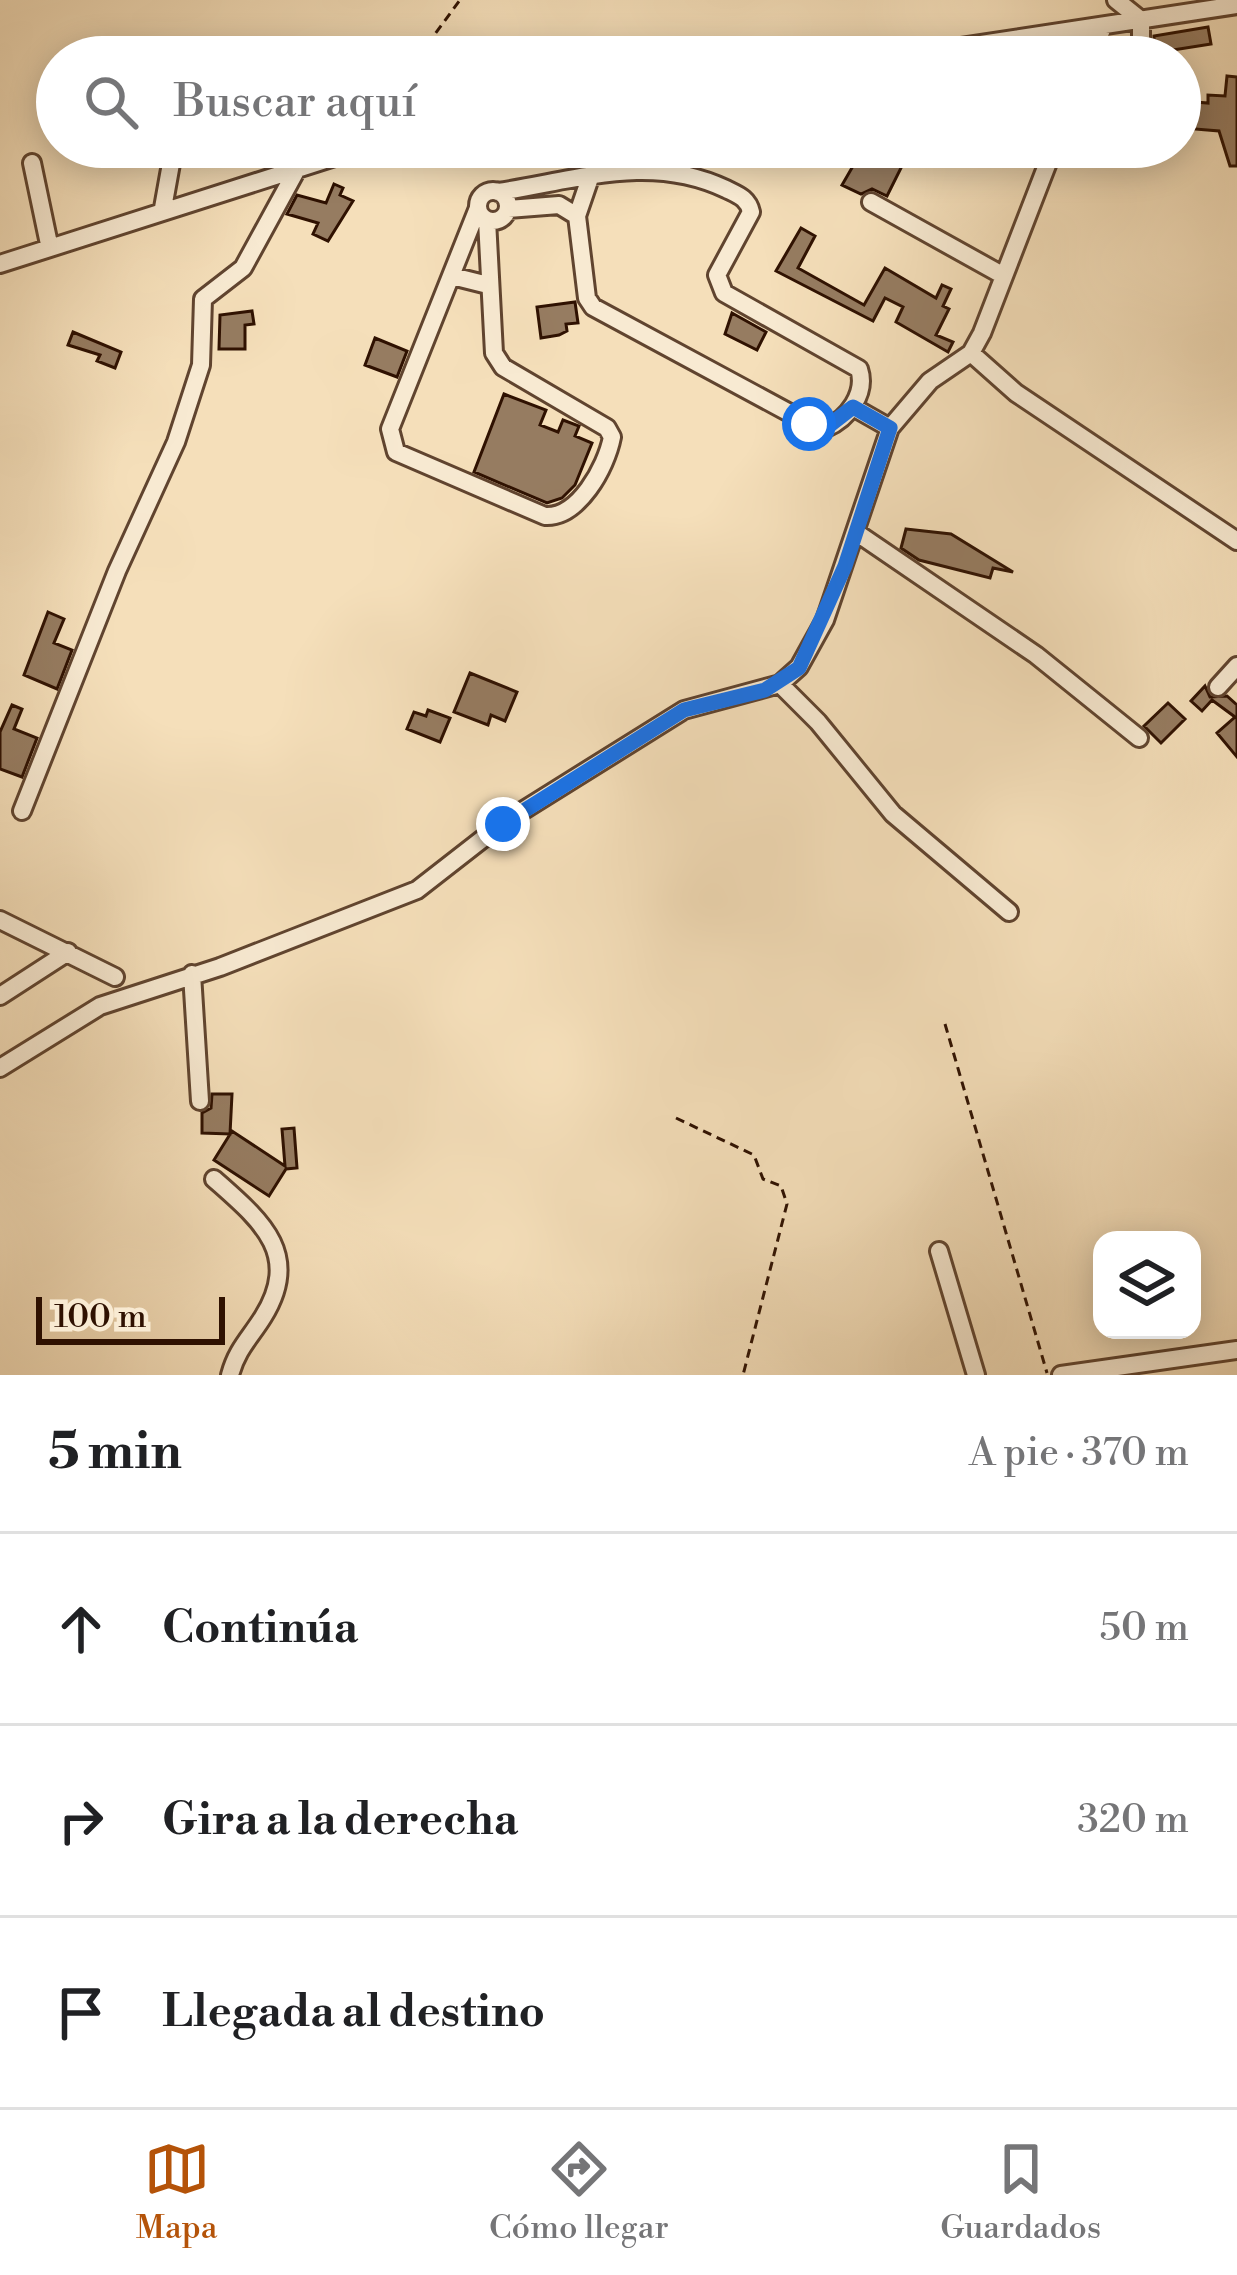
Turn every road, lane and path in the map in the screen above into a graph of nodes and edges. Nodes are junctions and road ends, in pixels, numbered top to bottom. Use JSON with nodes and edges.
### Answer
{"nodes":[{"id":1,"x":460,"y":0,"type":"edge"},
{"id":2,"x":1116,"y":0,"type":"edge"},
{"id":3,"x":1232,"y":4,"type":"edge"},
{"id":4,"x":1142,"y":20,"type":"junction"},
{"id":5,"x":1103,"y":27,"type":"junction"},
{"id":6,"x":433,"y":36,"type":"edge"},
{"id":7,"x":1041,"y":36,"type":"edge"},
{"id":8,"x":1099,"y":36,"type":"edge"},
{"id":9,"x":1142,"y":36,"type":"edge"},
{"id":10,"x":32,"y":163,"type":"dead end"},
{"id":11,"x":170,"y":168,"type":"edge"},
{"id":12,"x":305,"y":168,"type":"edge"},
{"id":13,"x":1046,"y":168,"type":"edge"},
{"id":14,"x":296,"y":171,"type":"junction"},
{"id":15,"x":590,"y":178,"type":"junction"},
{"id":16,"x":503,"y":200,"type":"junction"},
{"id":17,"x":871,"y":202,"type":"dead end"},
{"id":18,"x":163,"y":208,"type":"junction"},
{"id":19,"x":483,"y":214,"type":"junction"},
{"id":20,"x":577,"y":216,"type":"junction"},
{"id":21,"x":49,"y":244,"type":"junction"},
{"id":22,"x":0,"y":264,"type":"edge"},
{"id":23,"x":452,"y":276,"type":"junction"},
{"id":24,"x":1004,"y":276,"type":"junction"},
{"id":25,"x":488,"y":285,"type":"junction"},
{"id":26,"x":970,"y":353,"type":"junction"},
{"id":27,"x":853,"y":407,"type":"junction"},
{"id":28,"x":890,"y":428,"type":"junction"},
{"id":29,"x":857,"y":533,"type":"junction"},
{"id":30,"x":1237,"y":541,"type":"edge"},
{"id":31,"x":1237,"y":665,"type":"edge"},
{"id":32,"x":780,"y":685,"type":"junction"},
{"id":33,"x":1218,"y":687,"type":"dead end"},
{"id":34,"x":1139,"y":738,"type":"dead end"},
{"id":35,"x":22,"y":811,"type":"dead end"},
{"id":36,"x":1010,"y":912,"type":"dead end"},
{"id":37,"x":0,"y":920,"type":"edge"},
{"id":38,"x":68,"y":952,"type":"junction"},
{"id":39,"x":192,"y":974,"type":"junction"},
{"id":40,"x":115,"y":977,"type":"dead end"},
{"id":41,"x":0,"y":996,"type":"edge"},
{"id":42,"x":945,"y":1024,"type":"dead end"},
{"id":43,"x":0,"y":1068,"type":"edge"},
{"id":44,"x":200,"y":1101,"type":"dead end"},
{"id":45,"x":676,"y":1118,"type":"dead end"},
{"id":46,"x":214,"y":1179,"type":"dead end"},
{"id":47,"x":939,"y":1251,"type":"dead end"},
{"id":48,"x":1237,"y":1350,"type":"edge"},
{"id":49,"x":1189,"y":1355,"type":"junction"},
{"id":50,"x":230,"y":1375,"type":"edge"},
{"id":51,"x":743,"y":1375,"type":"edge"},
{"id":52,"x":976,"y":1375,"type":"edge"},
{"id":53,"x":1047,"y":1375,"type":"edge"},
{"id":54,"x":1061,"y":1375,"type":"edge"},
{"id":55,"x":1176,"y":1375,"type":"edge"}],
"edges":[{"from":1,"to":6,"type":"path"},
{"from":2,"to":4,"type":"street"},
{"from":3,"to":4,"type":"street"},
{"from":4,"to":5,"type":"street"},
{"from":4,"to":9,"type":"street"},
{"from":5,"to":7,"type":"street"},
{"from":5,"to":8,"type":"street"},
{"from":10,"to":21,"type":"street"},
{"from":11,"to":18,"type":"street"},
{"from":12,"to":14,"type":"street"},
{"from":13,"to":24,"type":"street"},
{"from":14,"to":18,"type":"street"},
{"from":14,"to":35,"type":"street"},
{"from":15,"to":16,"type":"street"},
{"from":15,"to":20,"type":"street"},
{"from":15,"to":27,"type":"street"},
{"from":16,"to":19,"type":"street"},
{"from":16,"to":19,"type":"street"},
{"from":16,"to":20,"type":"street"},
{"from":17,"to":24,"type":"street"},
{"from":18,"to":21,"type":"street"},
{"from":19,"to":23,"type":"street"},
{"from":19,"to":25,"type":"street"},
{"from":20,"to":27,"type":"street"},
{"from":21,"to":22,"type":"street"},
{"from":23,"to":25,"type":"street"},
{"from":23,"to":25,"type":"street"},
{"from":24,"to":26,"type":"street"},
{"from":26,"to":28,"type":"street"},
{"from":26,"to":30,"type":"street"},
{"from":27,"to":28,"type":"street"},
{"from":28,"to":29,"type":"street"},
{"from":29,"to":32,"type":"street"},
{"from":29,"to":34,"type":"street"},
{"from":31,"to":33,"type":"street"},
{"from":32,"to":36,"type":"street"},
{"from":32,"to":39,"type":"street"},
{"from":37,"to":38,"type":"street"},
{"from":38,"to":40,"type":"street"},
{"from":38,"to":41,"type":"street"},
{"from":39,"to":43,"type":"street"},
{"from":39,"to":44,"type":"street"},
{"from":42,"to":53,"type":"path"},
{"from":45,"to":51,"type":"path"},
{"from":46,"to":50,"type":"street"},
{"from":47,"to":52,"type":"street"},
{"from":48,"to":49,"type":"street"},
{"from":49,"to":54,"type":"street"},
{"from":49,"to":55,"type":"street"}]}
